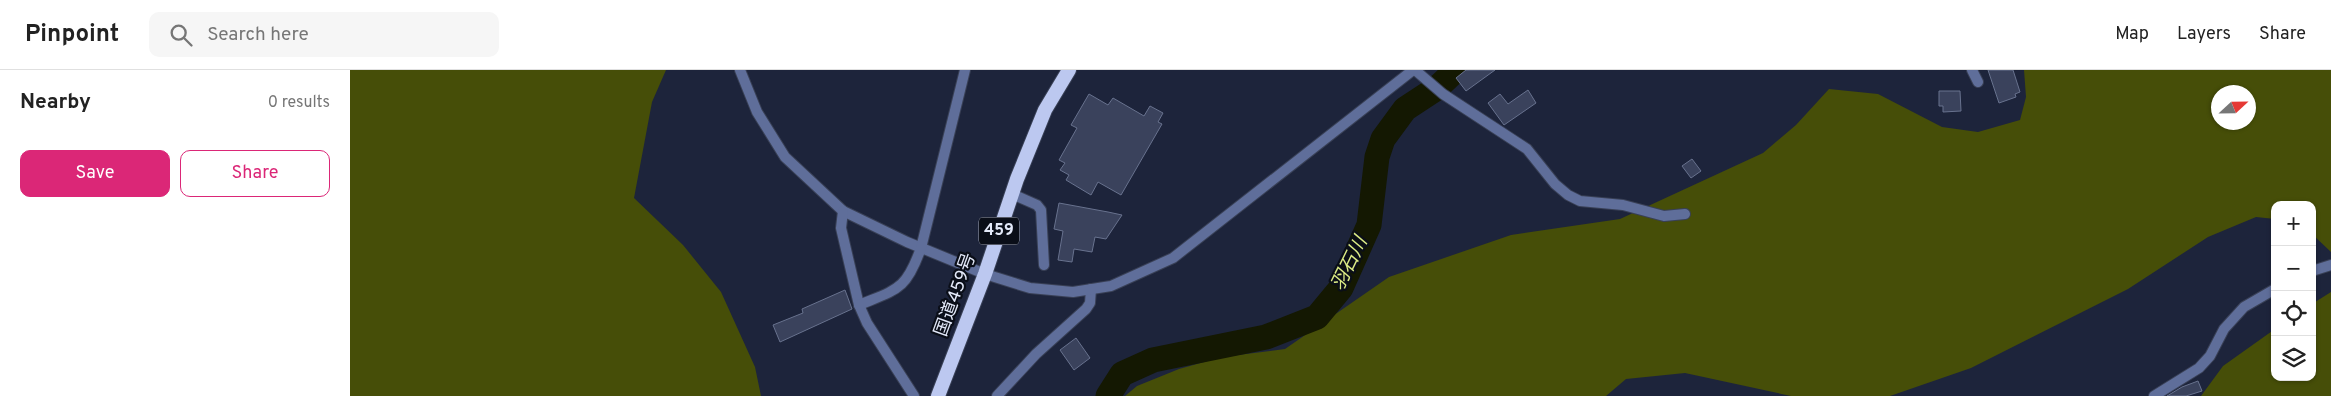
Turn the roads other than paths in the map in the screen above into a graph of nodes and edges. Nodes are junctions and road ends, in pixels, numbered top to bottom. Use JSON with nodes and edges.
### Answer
{"nodes":[{"id":1,"x":740,"y":70,"type":"edge"},
{"id":2,"x":965,"y":70,"type":"edge"},
{"id":3,"x":1069,"y":70,"type":"edge"},
{"id":4,"x":1414,"y":70,"type":"edge"},
{"id":5,"x":1972,"y":70,"type":"edge"},
{"id":6,"x":1978,"y":82,"type":"dead end"},
{"id":7,"x":1012,"y":194,"type":"junction"},
{"id":8,"x":843,"y":211,"type":"junction"},
{"id":9,"x":1684,"y":214,"type":"dead end"},
{"id":10,"x":921,"y":248,"type":"junction"},
{"id":11,"x":1044,"y":265,"type":"dead end"},
{"id":12,"x":2331,"y":265,"type":"edge"},
{"id":13,"x":2316,"y":270,"type":"edge"},
{"id":14,"x":985,"y":274,"type":"junction"},
{"id":15,"x":1091,"y":290,"type":"junction"},
{"id":16,"x":2272,"y":291,"type":"edge"},
{"id":17,"x":859,"y":305,"type":"junction"},
{"id":18,"x":914,"y":396,"type":"edge"},
{"id":19,"x":938,"y":396,"type":"edge"},
{"id":20,"x":997,"y":396,"type":"edge"},
{"id":21,"x":2154,"y":396,"type":"edge"}],
"edges":[{"from":1,"to":8,"type":"street"},
{"from":2,"to":10,"type":"street"},
{"from":3,"to":7,"type":"highway","name":"国道459号","number":"459"},
{"from":4,"to":9,"type":"street"},
{"from":4,"to":15,"type":"street"},
{"from":5,"to":6,"type":"street"},
{"from":7,"to":11,"type":"street"},
{"from":7,"to":14,"type":"highway","name":"国道459号","number":"459"},
{"from":8,"to":10,"type":"street"},
{"from":8,"to":17,"type":"street"},
{"from":10,"to":14,"type":"street"},
{"from":10,"to":17,"type":"street"},
{"from":12,"to":13,"type":"street"},
{"from":14,"to":15,"type":"street"},
{"from":14,"to":19,"type":"highway","name":"国道459号","number":"459"},
{"from":15,"to":20,"type":"street"},
{"from":16,"to":21,"type":"street"},
{"from":17,"to":18,"type":"street"}]}
